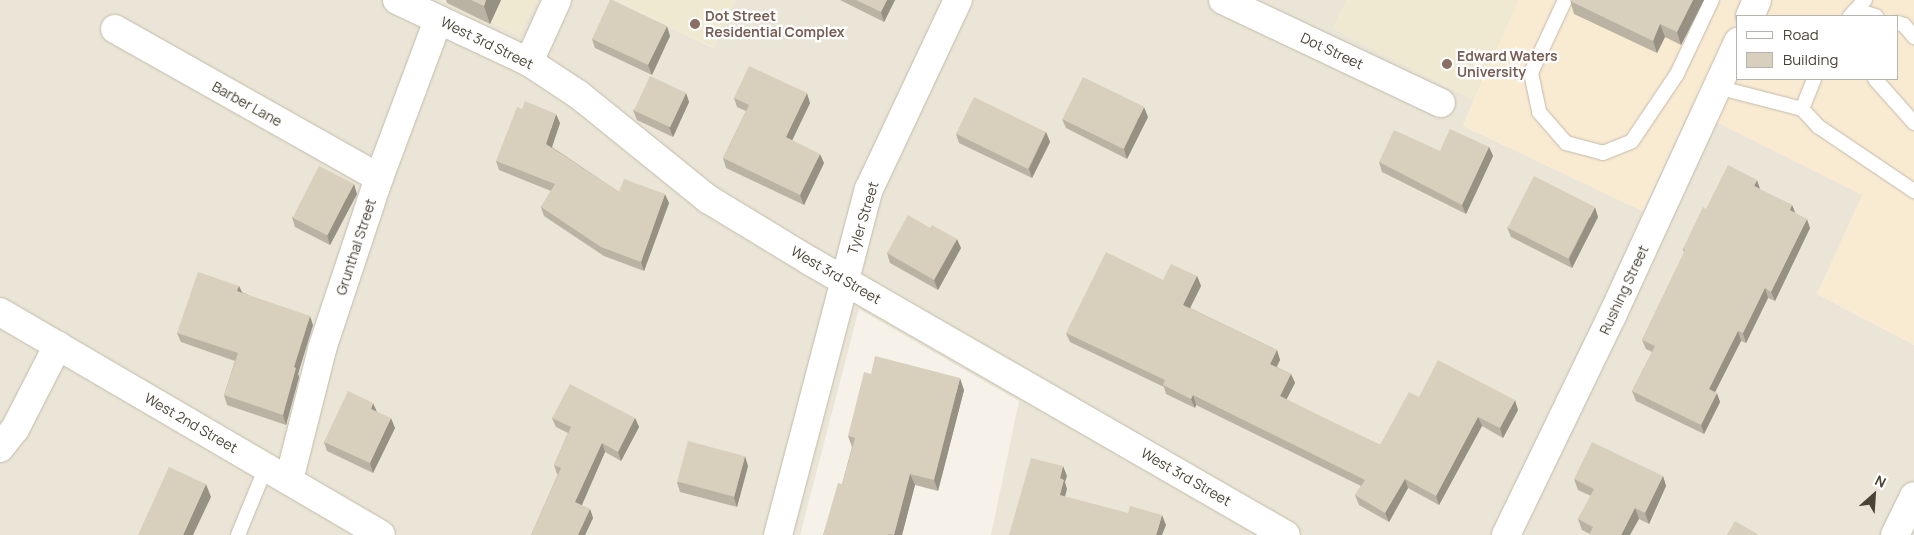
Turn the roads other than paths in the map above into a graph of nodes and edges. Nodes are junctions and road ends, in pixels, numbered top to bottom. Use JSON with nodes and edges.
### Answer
{"nodes":[{"id":1,"x":397,"y":0,"type":"edge"},
{"id":2,"x":557,"y":0,"type":"edge"},
{"id":3,"x":958,"y":0,"type":"edge"},
{"id":4,"x":1223,"y":0,"type":"edge"},
{"id":5,"x":1565,"y":0,"type":"edge"},
{"id":6,"x":1712,"y":0,"type":"edge"},
{"id":7,"x":1757,"y":0,"type":"edge"},
{"id":8,"x":1857,"y":9,"type":"edge"},
{"id":9,"x":1750,"y":15,"type":"edge"},
{"id":10,"x":1873,"y":15,"type":"edge"},
{"id":11,"x":438,"y":20,"type":"junction"},
{"id":12,"x":1899,"y":24,"type":"edge"},
{"id":13,"x":115,"y":29,"type":"dead end"},
{"id":14,"x":1914,"y":37,"type":"edge"},
{"id":15,"x":1736,"y":46,"type":"edge"},
{"id":16,"x":529,"y":62,"type":"junction"},
{"id":17,"x":1814,"y":80,"type":"edge"},
{"id":18,"x":1876,"y":80,"type":"edge"},
{"id":19,"x":1717,"y":87,"type":"junction"},
{"id":20,"x":1441,"y":103,"type":"dead end"},
{"id":21,"x":1802,"y":109,"type":"junction"},
{"id":22,"x":1914,"y":124,"type":"edge"},
{"id":23,"x":378,"y":178,"type":"junction"},
{"id":24,"x":1914,"y":191,"type":"edge"},
{"id":25,"x":845,"y":280,"type":"junction"},
{"id":26,"x":0,"y":312,"type":"edge"},
{"id":27,"x":58,"y":345,"type":"junction"},
{"id":28,"x":0,"y":448,"type":"edge"},
{"id":29,"x":278,"y":474,"type":"junction"},
{"id":30,"x":1912,"y":506,"type":"edge"},
{"id":31,"x":238,"y":535,"type":"edge"},
{"id":32,"x":381,"y":535,"type":"edge"},
{"id":33,"x":778,"y":535,"type":"edge"},
{"id":34,"x":1286,"y":535,"type":"edge"},
{"id":35,"x":1506,"y":535,"type":"edge"},
{"id":36,"x":1895,"y":535,"type":"edge"}],
"edges":[{"from":1,"to":11,"type":"street","name":"West 3rd Street"},
{"from":2,"to":16,"type":"street"},
{"from":3,"to":25,"type":"street","name":"Tyler Street"},
{"from":4,"to":20,"type":"street","name":"Dot Street"},
{"from":5,"to":6,"type":"lane"},
{"from":7,"to":9,"type":"street"},
{"from":8,"to":10,"type":"lane"},
{"from":11,"to":16,"type":"street","name":"West 3rd Street"},
{"from":11,"to":23,"type":"street","name":"Grunthal Street"},
{"from":12,"to":14,"type":"lane"},
{"from":13,"to":23,"type":"street","name":"Barber Lane"},
{"from":15,"to":19,"type":"street","name":"Rushing Street"},
{"from":16,"to":25,"type":"street","name":"West 3rd Street"},
{"from":17,"to":21,"type":"lane"},
{"from":18,"to":22,"type":"lane"},
{"from":19,"to":21,"type":"lane"},
{"from":19,"to":35,"type":"street","name":"Rushing Street"},
{"from":21,"to":24,"type":"lane"},
{"from":23,"to":29,"type":"street","name":"Grunthal Street"},
{"from":25,"to":33,"type":"street","name":"Tyler Street"},
{"from":25,"to":34,"type":"street","name":"West 3rd Street"},
{"from":26,"to":27,"type":"street","name":"West 2nd Street"},
{"from":27,"to":28,"type":"street"},
{"from":27,"to":29,"type":"street","name":"West 2nd Street"},
{"from":29,"to":31,"type":"lane"},
{"from":29,"to":32,"type":"street","name":"West 2nd Street"},
{"from":30,"to":36,"type":"street"}]}
